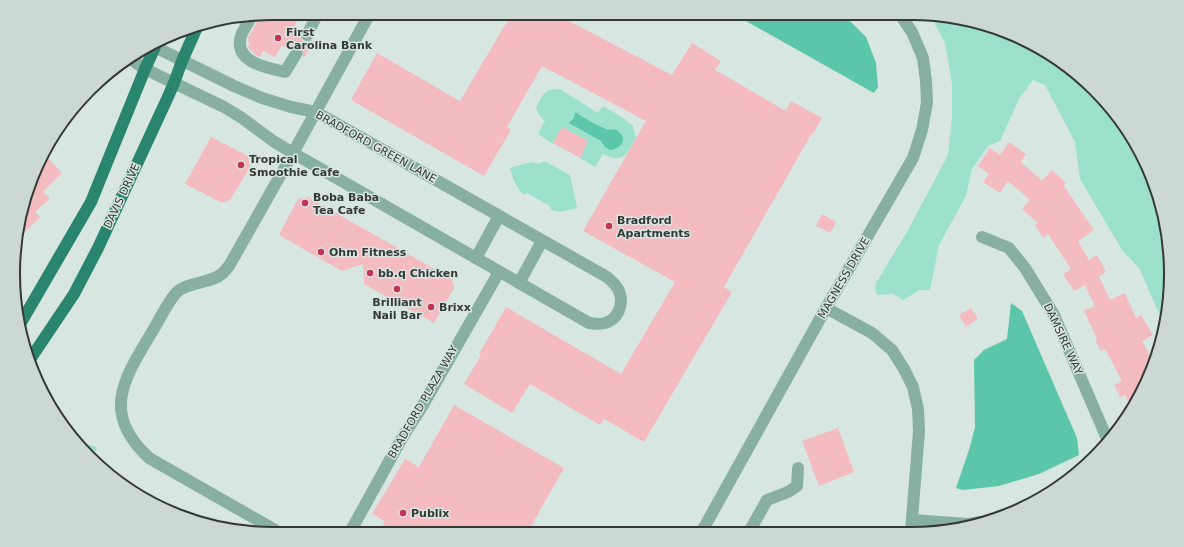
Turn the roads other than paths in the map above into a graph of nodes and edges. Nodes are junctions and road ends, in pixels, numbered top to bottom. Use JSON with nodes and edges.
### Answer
{"nodes":[{"id":1,"x":314,"y":20,"type":"edge"},
{"id":2,"x":366,"y":20,"type":"edge"},
{"id":3,"x":904,"y":20,"type":"edge"},
{"id":4,"x":249,"y":21,"type":"edge"},
{"id":5,"x":195,"y":32,"type":"edge"},
{"id":6,"x":306,"y":35,"type":"tunnel mouth"},
{"id":7,"x":157,"y":48,"type":"edge"},
{"id":8,"x":153,"y":50,"type":"edge"},
{"id":9,"x":296,"y":54,"type":"tunnel mouth"},
{"id":10,"x":182,"y":61,"type":"junction"},
{"id":11,"x":135,"y":62,"type":"edge"},
{"id":12,"x":145,"y":68,"type":"junction"},
{"id":13,"x":174,"y":83,"type":"junction"},
{"id":14,"x":316,"y":112,"type":"junction"},
{"id":15,"x":293,"y":153,"type":"junction"},
{"id":16,"x":499,"y":216,"type":"junction"},
{"id":17,"x":982,"y":237,"type":"dead end"},
{"id":18,"x":542,"y":241,"type":"junction"},
{"id":19,"x":476,"y":258,"type":"junction"},
{"id":20,"x":498,"y":272,"type":"junction"},
{"id":21,"x":519,"y":284,"type":"junction"},
{"id":22,"x":826,"y":308,"type":"junction"},
{"id":23,"x":24,"y":317,"type":"edge"},
{"id":24,"x":33,"y":355,"type":"edge"},
{"id":25,"x":1105,"y":436,"type":"edge"},
{"id":26,"x":798,"y":468,"type":"dead end"},
{"id":27,"x":945,"y":525,"type":"edge"},
{"id":28,"x":912,"y":526,"type":"edge"},
{"id":29,"x":269,"y":527,"type":"edge"},
{"id":30,"x":353,"y":527,"type":"edge"},
{"id":31,"x":704,"y":527,"type":"edge"},
{"id":32,"x":752,"y":527,"type":"edge"}],
"edges":[{"from":1,"to":6,"type":"street"},
{"from":2,"to":14,"type":"street"},
{"from":3,"to":22,"type":"street","name":"MAGNESS DRIVE"},
{"from":4,"to":9,"type":"street"},
{"from":5,"to":10,"type":"main road","name":"DAVIS DRIVE"},
{"from":7,"to":10,"type":"street","name":"BRADFORD GREEN LANE"},
{"from":8,"to":12,"type":"main road"},
{"from":10,"to":13,"type":"main road","name":"DAVIS DRIVE"},
{"from":10,"to":14,"type":"street","name":"BRADFORD GREEN LANE"},
{"from":11,"to":12,"type":"street","name":"BRADFORD GREEN LANE"},
{"from":12,"to":13,"type":"street","name":"BRADFORD GREEN LANE"},
{"from":12,"to":23,"type":"main road"},
{"from":13,"to":15,"type":"street","name":"BRADFORD GREEN LANE"},
{"from":13,"to":24,"type":"main road","name":"DAVIS DRIVE"},
{"from":14,"to":15,"type":"street"},
{"from":14,"to":16,"type":"street","name":"BRADFORD GREEN LANE"},
{"from":15,"to":19,"type":"street","name":"BRADFORD GREEN LANE"},
{"from":15,"to":29,"type":"street"},
{"from":16,"to":18,"type":"street","name":"BRADFORD GREEN LANE"},
{"from":16,"to":19,"type":"street"},
{"from":17,"to":25,"type":"street","name":"DAMSIRE WAY"},
{"from":18,"to":21,"type":"street"},
{"from":18,"to":21,"type":"street","name":"BRADFORD GREEN LANE"},
{"from":19,"to":20,"type":"street","name":"BRADFORD GREEN LANE"},
{"from":20,"to":21,"type":"street","name":"BRADFORD GREEN LANE"},
{"from":20,"to":30,"type":"street","name":"BRADFORD PLAZA WAY"},
{"from":22,"to":28,"type":"street"},
{"from":22,"to":31,"type":"street","name":"MAGNESS DRIVE"},
{"from":26,"to":32,"type":"street"},
{"from":27,"to":28,"type":"street"}]}
